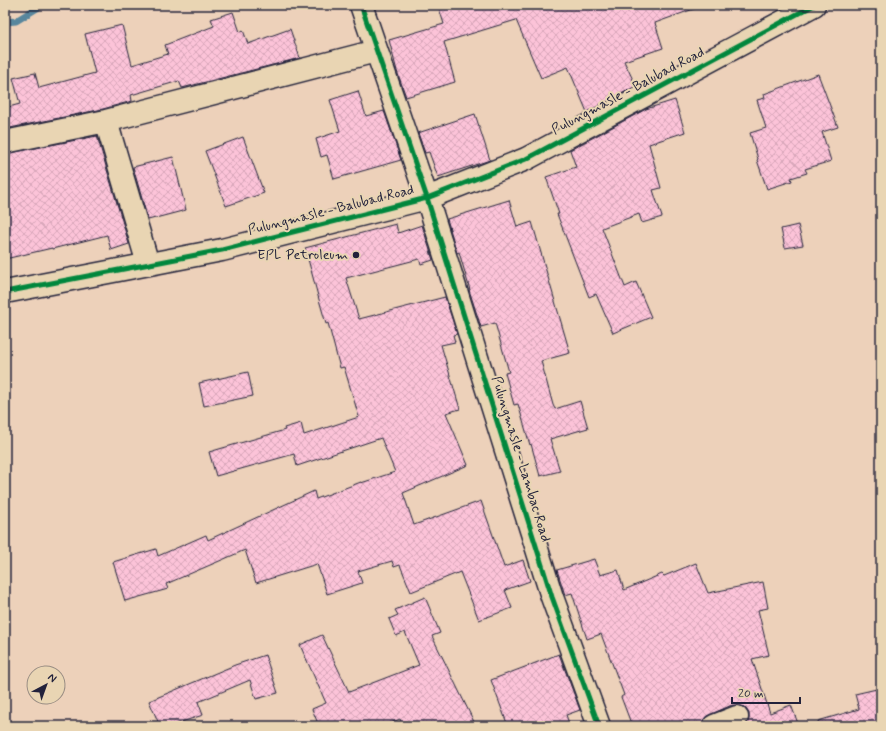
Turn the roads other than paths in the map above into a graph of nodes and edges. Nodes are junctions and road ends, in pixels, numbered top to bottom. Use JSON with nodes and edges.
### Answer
{"nodes":[{"id":1,"x":361,"y":5,"type":"edge"},
{"id":2,"x":814,"y":5,"type":"edge"},
{"id":3,"x":376,"y":51,"type":"junction"},
{"id":4,"x":106,"y":121,"type":"junction"},
{"id":5,"x":5,"y":142,"type":"edge"},
{"id":6,"x":427,"y":198,"type":"junction"},
{"id":7,"x":148,"y":264,"type":"junction"},
{"id":8,"x":5,"y":292,"type":"edge"},
{"id":9,"x":737,"y":717,"type":"dead end"},
{"id":10,"x":599,"y":726,"type":"edge"},
{"id":11,"x":714,"y":726,"type":"edge"}],
"edges":[{"from":1,"to":3,"type":"street","name":"Pulungmasle - Lambac Road"},
{"from":2,"to":6,"type":"street","name":"Pulungmasle - Balubad Road"},
{"from":3,"to":4,"type":"street"},
{"from":3,"to":6,"type":"street","name":"Pulungmasle - Lambac Road"},
{"from":4,"to":5,"type":"street"},
{"from":4,"to":7,"type":"street"},
{"from":6,"to":7,"type":"street","name":"Pulungmasle - Balubad Road"},
{"from":6,"to":10,"type":"street","name":"Pulungmasle - Lambac Road"},
{"from":7,"to":8,"type":"street","name":"Pulungmasle - Balubad Road"},
{"from":9,"to":11,"type":"street"}]}
